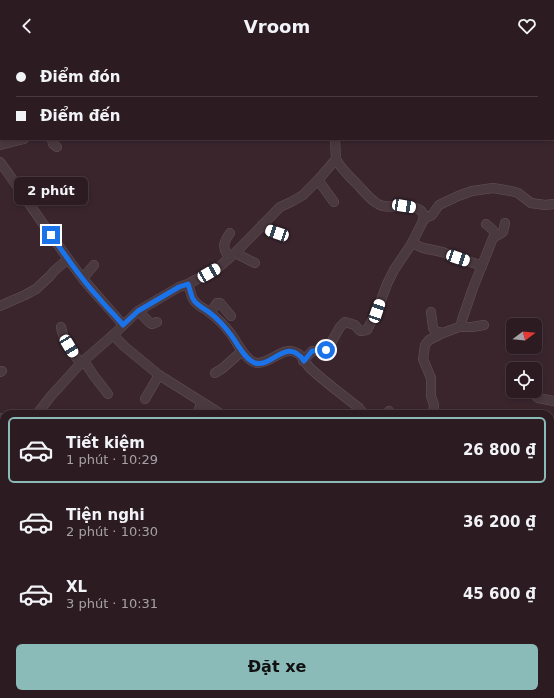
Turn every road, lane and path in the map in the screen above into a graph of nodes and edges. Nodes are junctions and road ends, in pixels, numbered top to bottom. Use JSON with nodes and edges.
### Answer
{"nodes":[{"id":1,"x":20,"y":140,"type":"edge"},
{"id":2,"x":335,"y":140,"type":"edge"},
{"id":3,"x":0,"y":145,"type":"edge"},
{"id":4,"x":336,"y":160,"type":"junction"},
{"id":5,"x":0,"y":162,"type":"edge"},
{"id":6,"x":318,"y":180,"type":"junction"},
{"id":7,"x":334,"y":202,"type":"dead end"},
{"id":8,"x":554,"y":204,"type":"edge"},
{"id":9,"x":423,"y":221,"type":"junction"},
{"id":10,"x":486,"y":224,"type":"dead end"},
{"id":11,"x":505,"y":224,"type":"dead end"},
{"id":12,"x":262,"y":225,"type":"junction"},
{"id":13,"x":230,"y":233,"type":"dead end"},
{"id":14,"x":277,"y":233,"type":"dead end"},
{"id":15,"x":495,"y":236,"type":"junction"},
{"id":16,"x":412,"y":243,"type":"junction"},
{"id":17,"x":232,"y":255,"type":"junction"},
{"id":18,"x":68,"y":259,"type":"junction"},
{"id":19,"x":255,"y":263,"type":"dead end"},
{"id":20,"x":94,"y":265,"type":"dead end"},
{"id":21,"x":482,"y":266,"type":"junction"},
{"id":22,"x":83,"y":278,"type":"junction"},
{"id":23,"x":188,"y":284,"type":"junction"},
{"id":24,"x":0,"y":306,"type":"edge"},
{"id":25,"x":138,"y":311,"type":"junction"},
{"id":26,"x":431,"y":312,"type":"dead end"},
{"id":27,"x":210,"y":313,"type":"junction"},
{"id":28,"x":231,"y":316,"type":"dead end"},
{"id":29,"x":157,"y":322,"type":"dead end"},
{"id":30,"x":123,"y":325,"type":"junction"},
{"id":31,"x":484,"y":325,"type":"dead end"},
{"id":32,"x":462,"y":326,"type":"junction"},
{"id":33,"x":61,"y":327,"type":"dead end"},
{"id":34,"x":443,"y":332,"type":"junction"},
{"id":35,"x":113,"y":335,"type":"junction"},
{"id":36,"x":242,"y":351,"type":"junction"},
{"id":37,"x":155,"y":359,"type":"dead end"},
{"id":38,"x":304,"y":361,"type":"junction"},
{"id":39,"x":82,"y":362,"type":"junction"},
{"id":40,"x":148,"y":366,"type":"junction"},
{"id":41,"x":215,"y":373,"type":"dead end"},
{"id":42,"x":159,"y":376,"type":"junction"},
{"id":43,"x":108,"y":394,"type":"dead end"},
{"id":44,"x":538,"y":398,"type":"edge"},
{"id":45,"x":145,"y":399,"type":"dead end"},
{"id":46,"x":554,"y":401,"type":"edge"},
{"id":47,"x":202,"y":402,"type":"junction"},
{"id":48,"x":40,"y":410,"type":"edge"},
{"id":49,"x":199,"y":410,"type":"edge"},
{"id":50,"x":215,"y":410,"type":"edge"},
{"id":51,"x":361,"y":410,"type":"edge"},
{"id":52,"x":433,"y":410,"type":"edge"}],
"edges":[{"from":1,"to":3,"type":"street"},
{"from":2,"to":4,"type":"street"},
{"from":4,"to":6,"type":"street"},
{"from":4,"to":9,"type":"street"},
{"from":5,"to":18,"type":"street"},
{"from":6,"to":7,"type":"street"},
{"from":6,"to":12,"type":"street"},
{"from":8,"to":9,"type":"street"},
{"from":9,"to":16,"type":"street"},
{"from":10,"to":15,"type":"street"},
{"from":11,"to":15,"type":"street"},
{"from":12,"to":14,"type":"street"},
{"from":12,"to":17,"type":"street"},
{"from":13,"to":17,"type":"street"},
{"from":15,"to":21,"type":"street"},
{"from":16,"to":21,"type":"street"},
{"from":16,"to":38,"type":"street"},
{"from":17,"to":19,"type":"street"},
{"from":17,"to":23,"type":"street"},
{"from":18,"to":22,"type":"street"},
{"from":18,"to":24,"type":"street"},
{"from":20,"to":22,"type":"street"},
{"from":21,"to":32,"type":"street"},
{"from":22,"to":30,"type":"street"},
{"from":23,"to":25,"type":"street"},
{"from":23,"to":27,"type":"street"},
{"from":25,"to":29,"type":"street"},
{"from":25,"to":30,"type":"street"},
{"from":26,"to":34,"type":"street"},
{"from":27,"to":28,"type":"street"},
{"from":27,"to":36,"type":"street"},
{"from":30,"to":35,"type":"street"},
{"from":31,"to":32,"type":"street"},
{"from":32,"to":34,"type":"street"},
{"from":33,"to":39,"type":"street"},
{"from":34,"to":52,"type":"street"},
{"from":35,"to":39,"type":"street"},
{"from":35,"to":40,"type":"street"},
{"from":36,"to":38,"type":"street"},
{"from":36,"to":41,"type":"street"},
{"from":37,"to":40,"type":"street"},
{"from":38,"to":51,"type":"street"},
{"from":39,"to":43,"type":"street"},
{"from":39,"to":48,"type":"street"},
{"from":40,"to":42,"type":"street"},
{"from":42,"to":45,"type":"street"},
{"from":42,"to":47,"type":"street"},
{"from":44,"to":46,"type":"street"},
{"from":47,"to":49,"type":"street"},
{"from":47,"to":50,"type":"street"}]}
